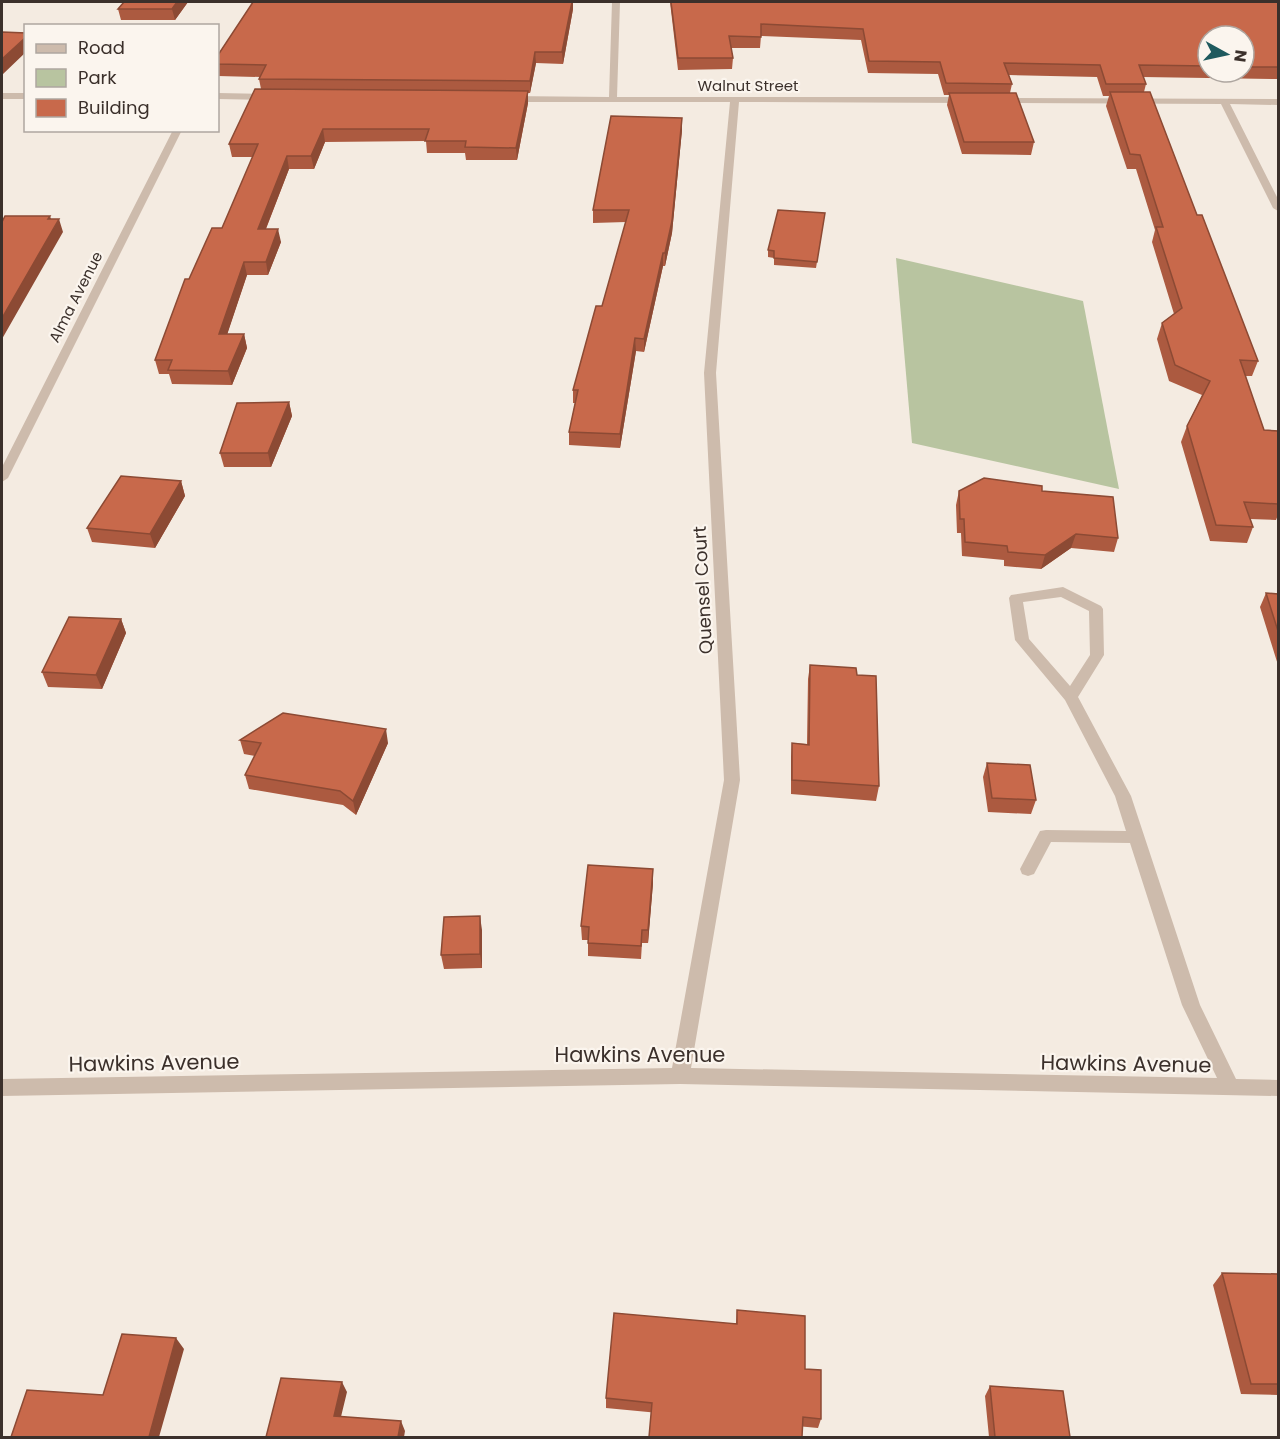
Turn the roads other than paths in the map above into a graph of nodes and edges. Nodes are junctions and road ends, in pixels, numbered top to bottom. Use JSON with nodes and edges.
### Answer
{"nodes":[{"id":1,"x":616,"y":2,"type":"edge"},
{"id":2,"x":2,"y":96,"type":"edge"},
{"id":3,"x":24,"y":96,"type":"edge"},
{"id":4,"x":219,"y":96,"type":"edge"},
{"id":5,"x":277,"y":97,"type":"edge"},
{"id":6,"x":493,"y":99,"type":"edge"},
{"id":7,"x":735,"y":99,"type":"junction"},
{"id":8,"x":612,"y":100,"type":"junction"},
{"id":9,"x":974,"y":100,"type":"edge"},
{"id":10,"x":986,"y":100,"type":"edge"},
{"id":11,"x":1224,"y":102,"type":"junction"},
{"id":12,"x":1278,"y":102,"type":"edge"},
{"id":13,"x":177,"y":132,"type":"edge"},
{"id":14,"x":1278,"y":208,"type":"edge"},
{"id":15,"x":2,"y":478,"type":"edge"},
{"id":16,"x":1071,"y":697,"type":"junction"},
{"id":17,"x":1136,"y":837,"type":"junction"},
{"id":18,"x":1028,"y":869,"type":"dead end"},
{"id":19,"x":680,"y":1076,"type":"junction"},
{"id":20,"x":2,"y":1088,"type":"edge"},
{"id":21,"x":1232,"y":1088,"type":"junction"},
{"id":22,"x":1278,"y":1088,"type":"edge"}],
"edges":[{"from":1,"to":8,"type":"street"},
{"from":2,"to":3,"type":"street"},
{"from":4,"to":5,"type":"street"},
{"from":6,"to":8,"type":"street","name":"Walnut Street"},
{"from":7,"to":8,"type":"street","name":"Walnut Street"},
{"from":7,"to":9,"type":"street","name":"Walnut Street"},
{"from":7,"to":19,"type":"street","name":"Quensel Court"},
{"from":10,"to":11,"type":"street"},
{"from":11,"to":12,"type":"street"},
{"from":11,"to":14,"type":"street"},
{"from":13,"to":15,"type":"street","name":"Alma Avenue"},
{"from":16,"to":16,"type":"street"},
{"from":16,"to":17,"type":"street"},
{"from":17,"to":18,"type":"street"},
{"from":17,"to":21,"type":"street"},
{"from":19,"to":20,"type":"street","name":"Hawkins Avenue"},
{"from":19,"to":21,"type":"street","name":"Hawkins Avenue"},
{"from":21,"to":22,"type":"street","name":"Hawkins Avenue"}]}
